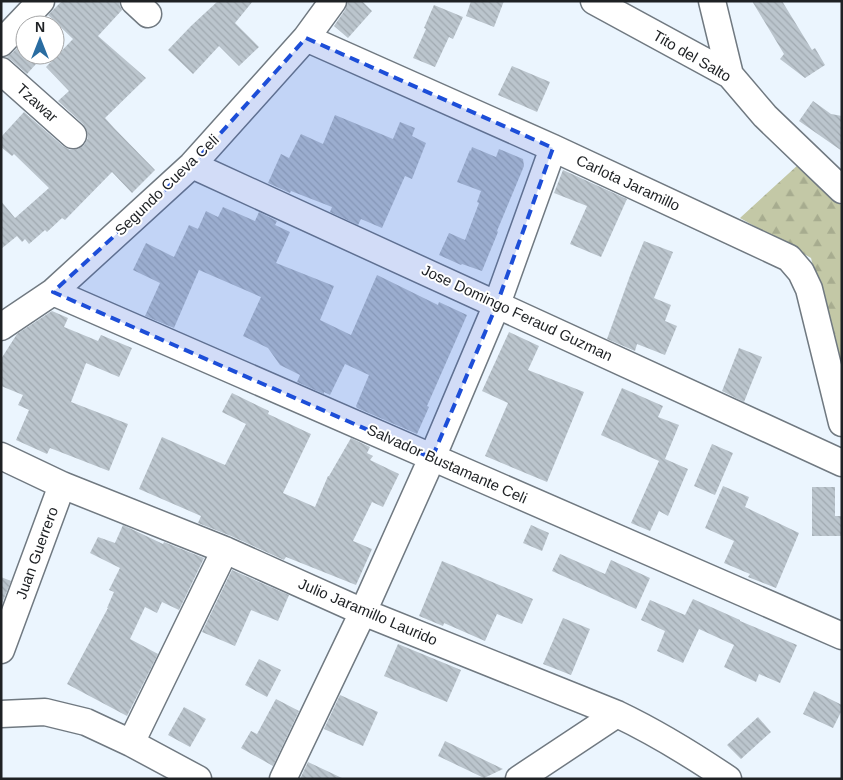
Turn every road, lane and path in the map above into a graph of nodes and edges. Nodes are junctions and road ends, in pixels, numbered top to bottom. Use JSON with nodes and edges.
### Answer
{"nodes":[{"id":1,"x":41,"y":1,"type":"edge"},
{"id":2,"x":333,"y":1,"type":"edge"},
{"id":3,"x":594,"y":1,"type":"edge"},
{"id":4,"x":712,"y":1,"type":"edge"},
{"id":5,"x":306,"y":38,"type":"junction"},
{"id":6,"x":1,"y":43,"type":"edge"},
{"id":7,"x":1,"y":71,"type":"edge"},
{"id":8,"x":730,"y":75,"type":"junction"},
{"id":9,"x":73,"y":135,"type":"dead end"},
{"id":10,"x":553,"y":148,"type":"junction"},
{"id":11,"x":192,"y":164,"type":"junction"},
{"id":12,"x":842,"y":190,"type":"edge"},
{"id":13,"x":53,"y":292,"type":"junction"},
{"id":14,"x":497,"y":304,"type":"junction"},
{"id":15,"x":1,"y":327,"type":"edge"},
{"id":16,"x":842,"y":423,"type":"edge"},
{"id":17,"x":1,"y":456,"type":"edge"},
{"id":18,"x":432,"y":458,"type":"junction"},
{"id":19,"x":842,"y":463,"type":"edge"},
{"id":20,"x":62,"y":485,"type":"junction"},
{"id":21,"x":224,"y":550,"type":"junction"},
{"id":22,"x":363,"y":612,"type":"junction"},
{"id":23,"x":842,"y":636,"type":"edge"},
{"id":24,"x":1,"y":650,"type":"edge"},
{"id":25,"x":1,"y":714,"type":"edge"},
{"id":26,"x":616,"y":714,"type":"junction"},
{"id":27,"x":131,"y":743,"type":"junction"},
{"id":28,"x":198,"y":779,"type":"edge"},
{"id":29,"x":283,"y":779,"type":"edge"},
{"id":30,"x":519,"y":779,"type":"edge"},
{"id":31,"x":728,"y":779,"type":"edge"}],
"edges":[{"from":1,"to":6,"type":"street"},
{"from":2,"to":5,"type":"street","name":"Segundo Cueva Celi"},
{"from":3,"to":8,"type":"street","name":"Tito del Salto"},
{"from":4,"to":8,"type":"street"},
{"from":5,"to":10,"type":"street","name":"Carlota Jaramillo"},
{"from":5,"to":11,"type":"street","name":"Segundo Cueva Celi"},
{"from":7,"to":9,"type":"street","name":"Tzawar"},
{"from":8,"to":12,"type":"street","name":"Tito del Salto"},
{"from":10,"to":14,"type":"street"},
{"from":10,"to":16,"type":"street","name":"Carlota Jaramillo"},
{"from":11,"to":13,"type":"street","name":"Segundo Cueva Celi"},
{"from":11,"to":14,"type":"street","name":"Jose Domingo Feraud Guzman"},
{"from":13,"to":15,"type":"street","name":"Segundo Cueva Celi"},
{"from":13,"to":18,"type":"street","name":"Salvador Bustamante Celi"},
{"from":14,"to":18,"type":"street"},
{"from":14,"to":19,"type":"street","name":"Jose Domingo Feraud Guzman"},
{"from":17,"to":20,"type":"street","name":"Julio Jaramillo Laurido"},
{"from":18,"to":22,"type":"street"},
{"from":18,"to":23,"type":"street","name":"Salvador Bustamante Celi"},
{"from":20,"to":21,"type":"street","name":"Julio Jaramillo Laurido"},
{"from":20,"to":24,"type":"street","name":"Juan Guerrero"},
{"from":21,"to":22,"type":"street","name":"Julio Jaramillo Laurido"},
{"from":21,"to":27,"type":"street"},
{"from":22,"to":26,"type":"street","name":"Julio Jaramillo Laurido"},
{"from":22,"to":29,"type":"street"},
{"from":25,"to":27,"type":"street"},
{"from":26,"to":30,"type":"street"},
{"from":26,"to":31,"type":"street","name":"Julio Jaramillo Laurido"},
{"from":27,"to":28,"type":"street"}]}
